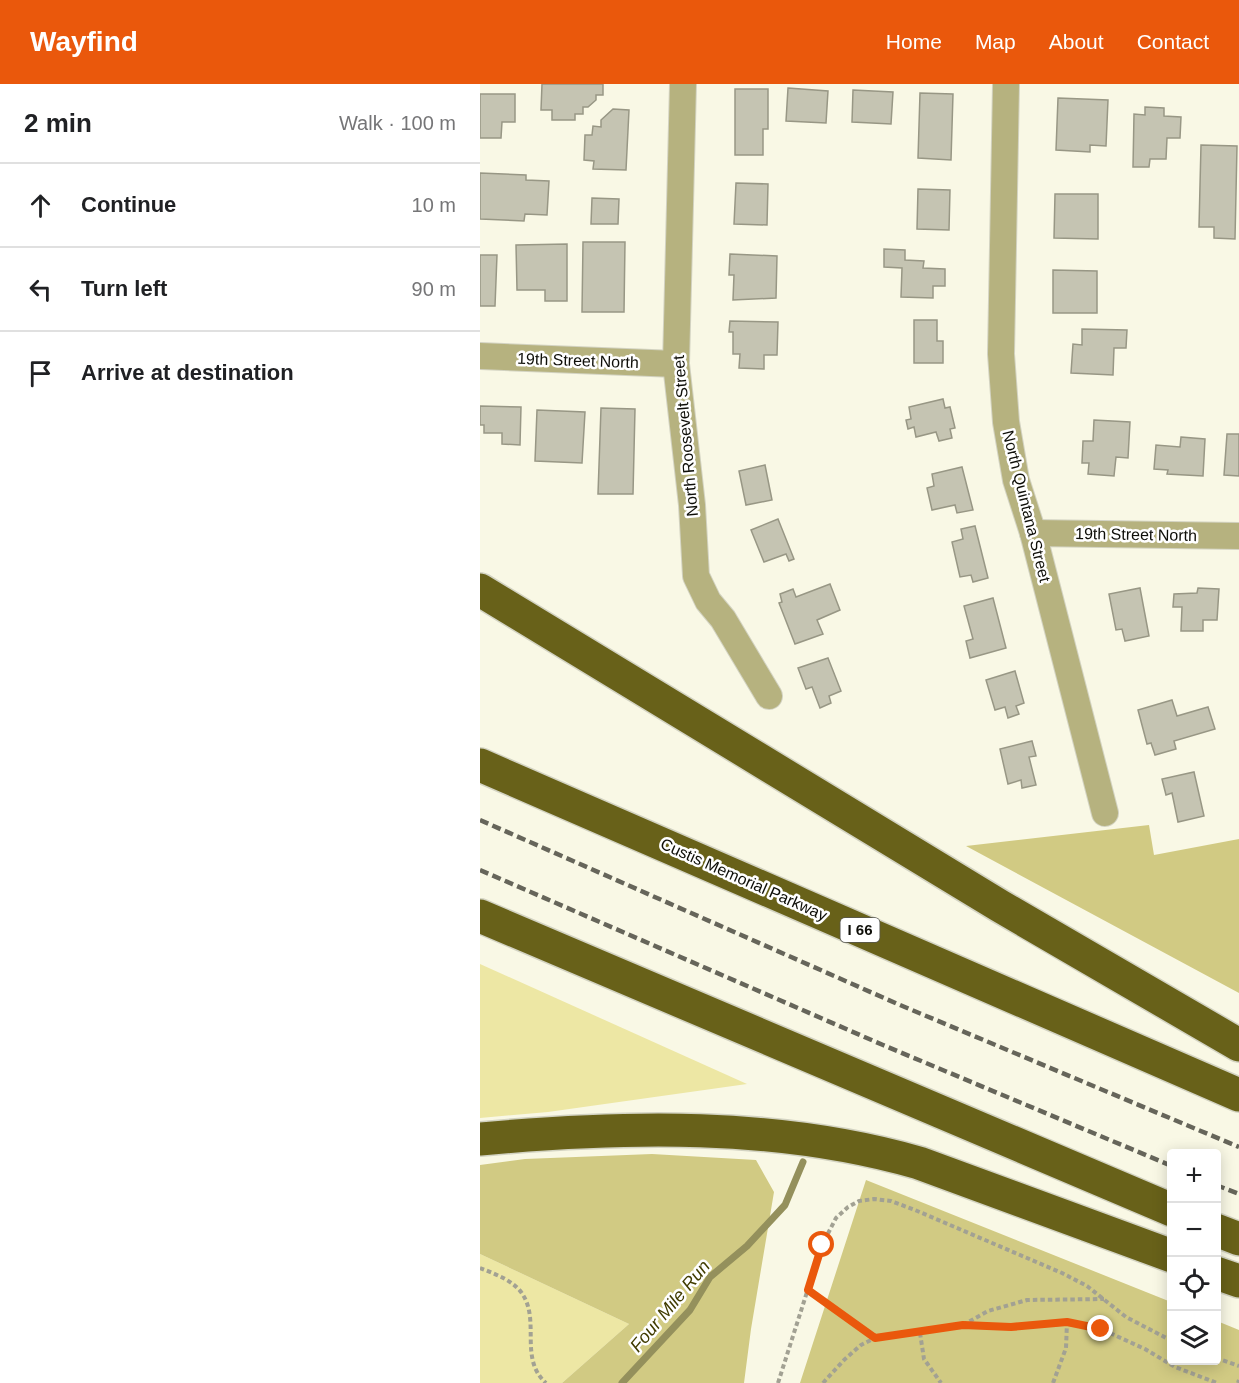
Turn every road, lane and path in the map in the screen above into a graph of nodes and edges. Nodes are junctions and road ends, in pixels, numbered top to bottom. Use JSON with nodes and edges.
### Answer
{"nodes":[{"id":1,"x":683,"y":84,"type":"edge"},
{"id":2,"x":1006,"y":84,"type":"edge"},
{"id":3,"x":480,"y":356,"type":"edge"},
{"id":4,"x":676,"y":364,"type":"junction"},
{"id":5,"x":1033,"y":533,"type":"junction"},
{"id":6,"x":1239,"y":536,"type":"edge"},
{"id":7,"x":480,"y":590,"type":"edge"},
{"id":8,"x":769,"y":696,"type":"dead end"},
{"id":9,"x":480,"y":765,"type":"edge"},
{"id":10,"x":1105,"y":813,"type":"dead end"},
{"id":11,"x":480,"y":916,"type":"edge"},
{"id":12,"x":1239,"y":1045,"type":"edge"},
{"id":13,"x":1239,"y":1095,"type":"edge"},
{"id":14,"x":480,"y":1140,"type":"edge"},
{"id":15,"x":1167,"y":1208,"type":"edge"},
{"id":16,"x":1221,"y":1232,"type":"edge"},
{"id":17,"x":1239,"y":1239,"type":"edge"},
{"id":18,"x":1167,"y":1254,"type":"edge"},
{"id":19,"x":480,"y":1268,"type":"edge"},
{"id":20,"x":1221,"y":1275,"type":"edge"},
{"id":21,"x":1239,"y":1281,"type":"edge"},
{"id":22,"x":808,"y":1290,"type":"junction"},
{"id":23,"x":1104,"y":1299,"type":"junction"},
{"id":24,"x":1067,"y":1322,"type":"junction"},
{"id":25,"x":963,"y":1325,"type":"junction"},
{"id":26,"x":920,"y":1333,"type":"junction"},
{"id":27,"x":875,"y":1338,"type":"junction"},
{"id":28,"x":1167,"y":1338,"type":"edge"},
{"id":29,"x":1221,"y":1360,"type":"edge"},
{"id":30,"x":1239,"y":1366,"type":"edge"},
{"id":31,"x":546,"y":1383,"type":"edge"},
{"id":32,"x":778,"y":1383,"type":"edge"},
{"id":33,"x":823,"y":1383,"type":"edge"},
{"id":34,"x":941,"y":1383,"type":"edge"},
{"id":35,"x":1053,"y":1383,"type":"edge"},
{"id":36,"x":1217,"y":1383,"type":"edge"}],
"edges":[{"from":1,"to":4,"type":"street","name":"North Roosevelt Street"},
{"from":2,"to":5,"type":"street","name":"North Quintana Street"},
{"from":3,"to":4,"type":"street","name":"19th Street North"},
{"from":4,"to":8,"type":"street","name":"North Roosevelt Street"},
{"from":5,"to":6,"type":"street","name":"19th Street North"},
{"from":5,"to":10,"type":"street","name":"North Quintana Street"},
{"from":7,"to":12,"type":"highway"},
{"from":9,"to":13,"type":"highway","name":"Custis Memorial Parkway","number":"I 66"},
{"from":11,"to":15,"type":"highway"},
{"from":14,"to":18,"type":"highway"},
{"from":16,"to":17,"type":"highway"},
{"from":19,"to":31,"type":"path"},
{"from":20,"to":21,"type":"highway"},
{"from":22,"to":23,"type":"path"},
{"from":22,"to":27,"type":"path"},
{"from":22,"to":32,"type":"path"},
{"from":23,"to":25,"type":"path"},
{"from":23,"to":28,"type":"path"},
{"from":24,"to":25,"type":"path"},
{"from":24,"to":35,"type":"path"},
{"from":24,"to":36,"type":"path"},
{"from":25,"to":26,"type":"path"},
{"from":26,"to":27,"type":"path"},
{"from":26,"to":34,"type":"path"},
{"from":27,"to":33,"type":"path"},
{"from":29,"to":30,"type":"path"}]}
